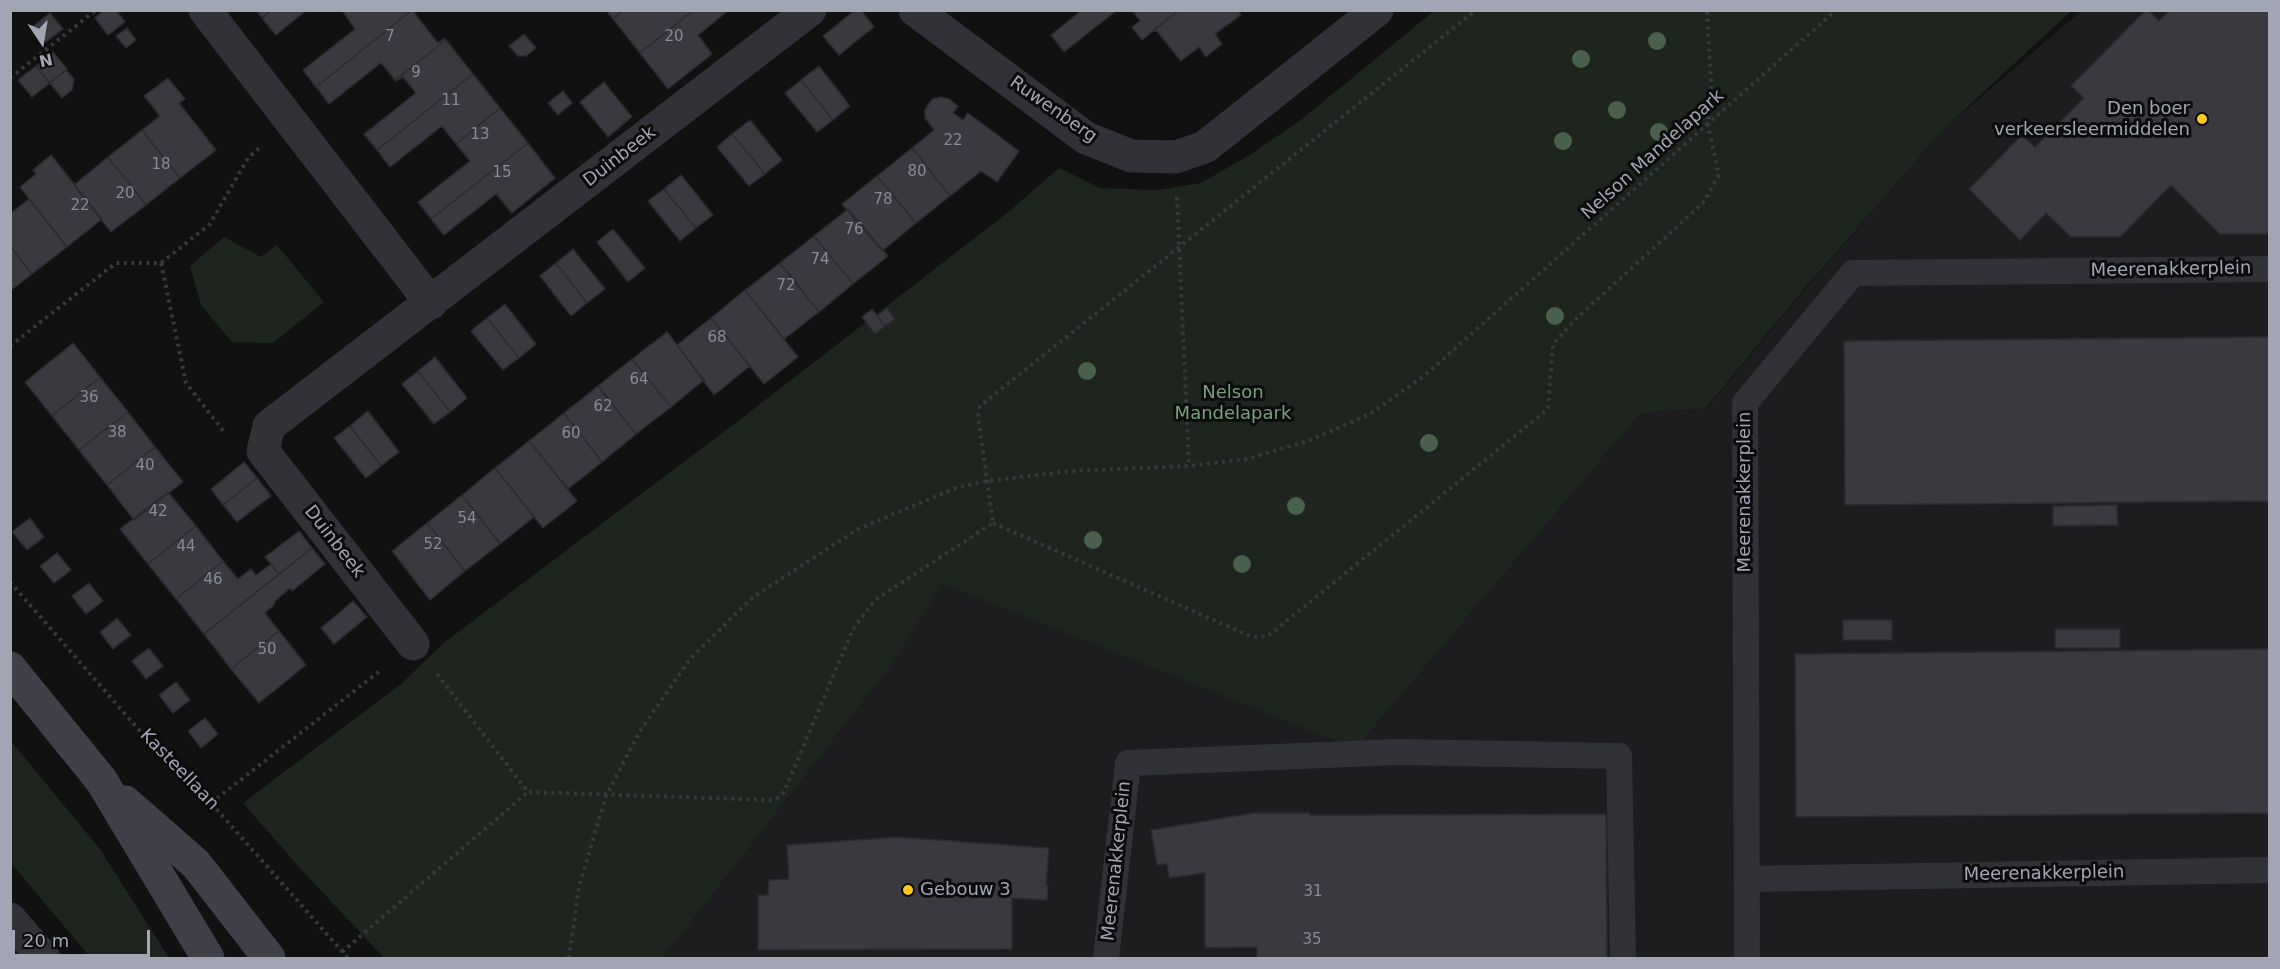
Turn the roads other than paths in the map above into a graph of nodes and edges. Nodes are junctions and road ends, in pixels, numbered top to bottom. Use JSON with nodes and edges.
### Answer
{"nodes":[{"id":1,"x":205,"y":10,"type":"edge"},
{"id":2,"x":810,"y":10,"type":"edge"},
{"id":3,"x":915,"y":10,"type":"edge"},
{"id":4,"x":1377,"y":10,"type":"edge"},
{"id":5,"x":2270,"y":268,"type":"edge"},
{"id":6,"x":431,"y":303,"type":"junction"},
{"id":7,"x":413,"y":644,"type":"road end"},
{"id":8,"x":10,"y":668,"type":"edge"},
{"id":9,"x":101,"y":780,"type":"junction"},
{"id":10,"x":2270,"y":870,"type":"edge"},
{"id":11,"x":1747,"y":879,"type":"junction"},
{"id":12,"x":10,"y":919,"type":"edge"},
{"id":13,"x":44,"y":958,"type":"edge"},
{"id":14,"x":208,"y":958,"type":"edge"},
{"id":15,"x":270,"y":958,"type":"edge"},
{"id":16,"x":1106,"y":958,"type":"edge"},
{"id":17,"x":1623,"y":958,"type":"edge"},
{"id":18,"x":1747,"y":958,"type":"edge"}],
"edges":[{"from":1,"to":6,"type":"street"},
{"from":2,"to":6,"type":"street","name":"Duinbeek"},
{"from":3,"to":4,"type":"street","name":"Ruwenberg"},
{"from":5,"to":11,"type":"lane","name":"Meerenakkerplein"},
{"from":6,"to":7,"type":"street","name":"Duinbeek"},
{"from":8,"to":9,"type":"main road"},
{"from":9,"to":14,"type":"main road"},
{"from":9,"to":15,"type":"main road"},
{"from":10,"to":11,"type":"lane","name":"Meerenakkerplein"},
{"from":11,"to":18,"type":"lane","name":"Meerenakkerplein"},
{"from":12,"to":13,"type":"street"},
{"from":16,"to":17,"type":"lane","name":"Meerenakkerplein"}]}
